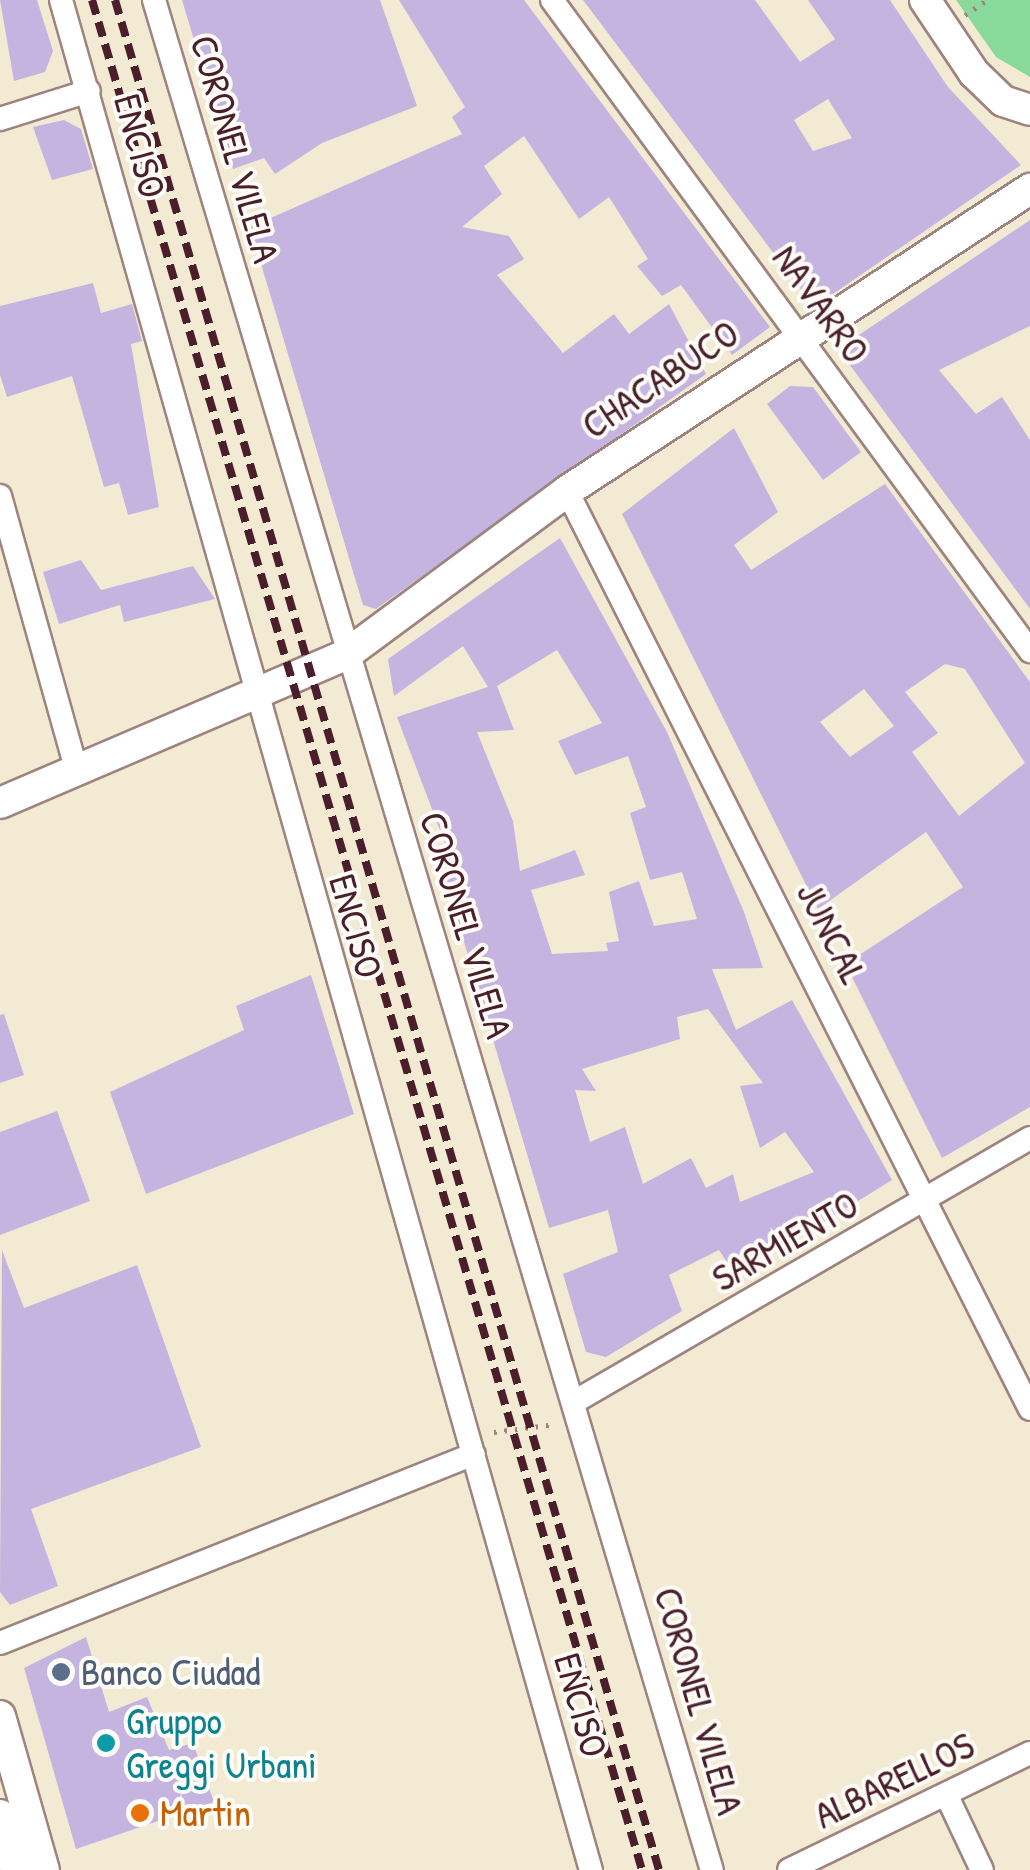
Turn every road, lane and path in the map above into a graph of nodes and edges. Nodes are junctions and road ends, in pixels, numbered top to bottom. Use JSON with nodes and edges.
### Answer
{"nodes":[{"id":1,"x":62,"y":0,"type":"edge"},
{"id":2,"x":154,"y":0,"type":"edge"},
{"id":3,"x":552,"y":0,"type":"edge"},
{"id":4,"x":925,"y":0,"type":"edge"},
{"id":5,"x":89,"y":91,"type":"junction"},
{"id":6,"x":1030,"y":110,"type":"edge"},
{"id":7,"x":0,"y":119,"type":"edge"},
{"id":8,"x":1030,"y":189,"type":"edge"},
{"id":9,"x":800,"y":333,"type":"junction"},
{"id":10,"x":566,"y":491,"type":"junction"},
{"id":11,"x":0,"y":496,"type":"edge"},
{"id":12,"x":1030,"y":651,"type":"edge"},
{"id":13,"x":348,"y":654,"type":"junction"},
{"id":14,"x":254,"y":700,"type":"junction"},
{"id":15,"x":77,"y":772,"type":"junction"},
{"id":16,"x":0,"y":803,"type":"edge"},
{"id":17,"x":1030,"y":1138,"type":"edge"},
{"id":18,"x":929,"y":1199,"type":"junction"},
{"id":19,"x":571,"y":1394,"type":"junction"},
{"id":20,"x":1030,"y":1410,"type":"edge"},
{"id":21,"x":483,"y":1448,"type":"junction"},
{"id":22,"x":0,"y":1643,"type":"edge"},
{"id":23,"x":0,"y":1716,"type":"edge"},
{"id":24,"x":1030,"y":1753,"type":"edge"},
{"id":25,"x":946,"y":1794,"type":"junction"},
{"id":26,"x":0,"y":1814,"type":"edge"},
{"id":27,"x":16,"y":1870,"type":"edge"},
{"id":28,"x":44,"y":1870,"type":"edge"},
{"id":29,"x":591,"y":1870,"type":"edge"},
{"id":30,"x":712,"y":1870,"type":"edge"},
{"id":31,"x":789,"y":1870,"type":"edge"},
{"id":32,"x":982,"y":1870,"type":"edge"}],
"edges":[{"from":1,"to":5,"type":"street","name":"ENCISO"},
{"from":2,"to":13,"type":"street","name":"CORONEL VILELA"},
{"from":3,"to":9,"type":"street","name":"NAVARRO"},
{"from":4,"to":6,"type":"street"},
{"from":5,"to":7,"type":"street"},
{"from":5,"to":14,"type":"street","name":"ENCISO"},
{"from":8,"to":9,"type":"street","name":"CHACABUCO"},
{"from":9,"to":10,"type":"street","name":"CHACABUCO"},
{"from":9,"to":12,"type":"street","name":"NAVARRO"},
{"from":10,"to":13,"type":"street","name":"CHACABUCO"},
{"from":10,"to":18,"type":"street","name":"JUNCAL"},
{"from":11,"to":15,"type":"street"},
{"from":13,"to":14,"type":"street","name":"CHACABUCO"},
{"from":13,"to":19,"type":"street","name":"CORONEL VILELA"},
{"from":14,"to":15,"type":"street"},
{"from":14,"to":21,"type":"street","name":"ENCISO"},
{"from":15,"to":16,"type":"street"},
{"from":17,"to":18,"type":"street","name":"SARMIENTO"},
{"from":18,"to":19,"type":"street","name":"SARMIENTO"},
{"from":18,"to":20,"type":"street","name":"JUNCAL"},
{"from":19,"to":21,"type":"path"},
{"from":19,"to":30,"type":"street","name":"CORONEL VILELA"},
{"from":21,"to":22,"type":"street"},
{"from":21,"to":29,"type":"street","name":"ENCISO"},
{"from":23,"to":28,"type":"street"},
{"from":24,"to":25,"type":"street","name":"ALBARELLOS"},
{"from":25,"to":31,"type":"street","name":"ALBARELLOS"},
{"from":25,"to":32,"type":"street"},
{"from":26,"to":27,"type":"street"}]}
